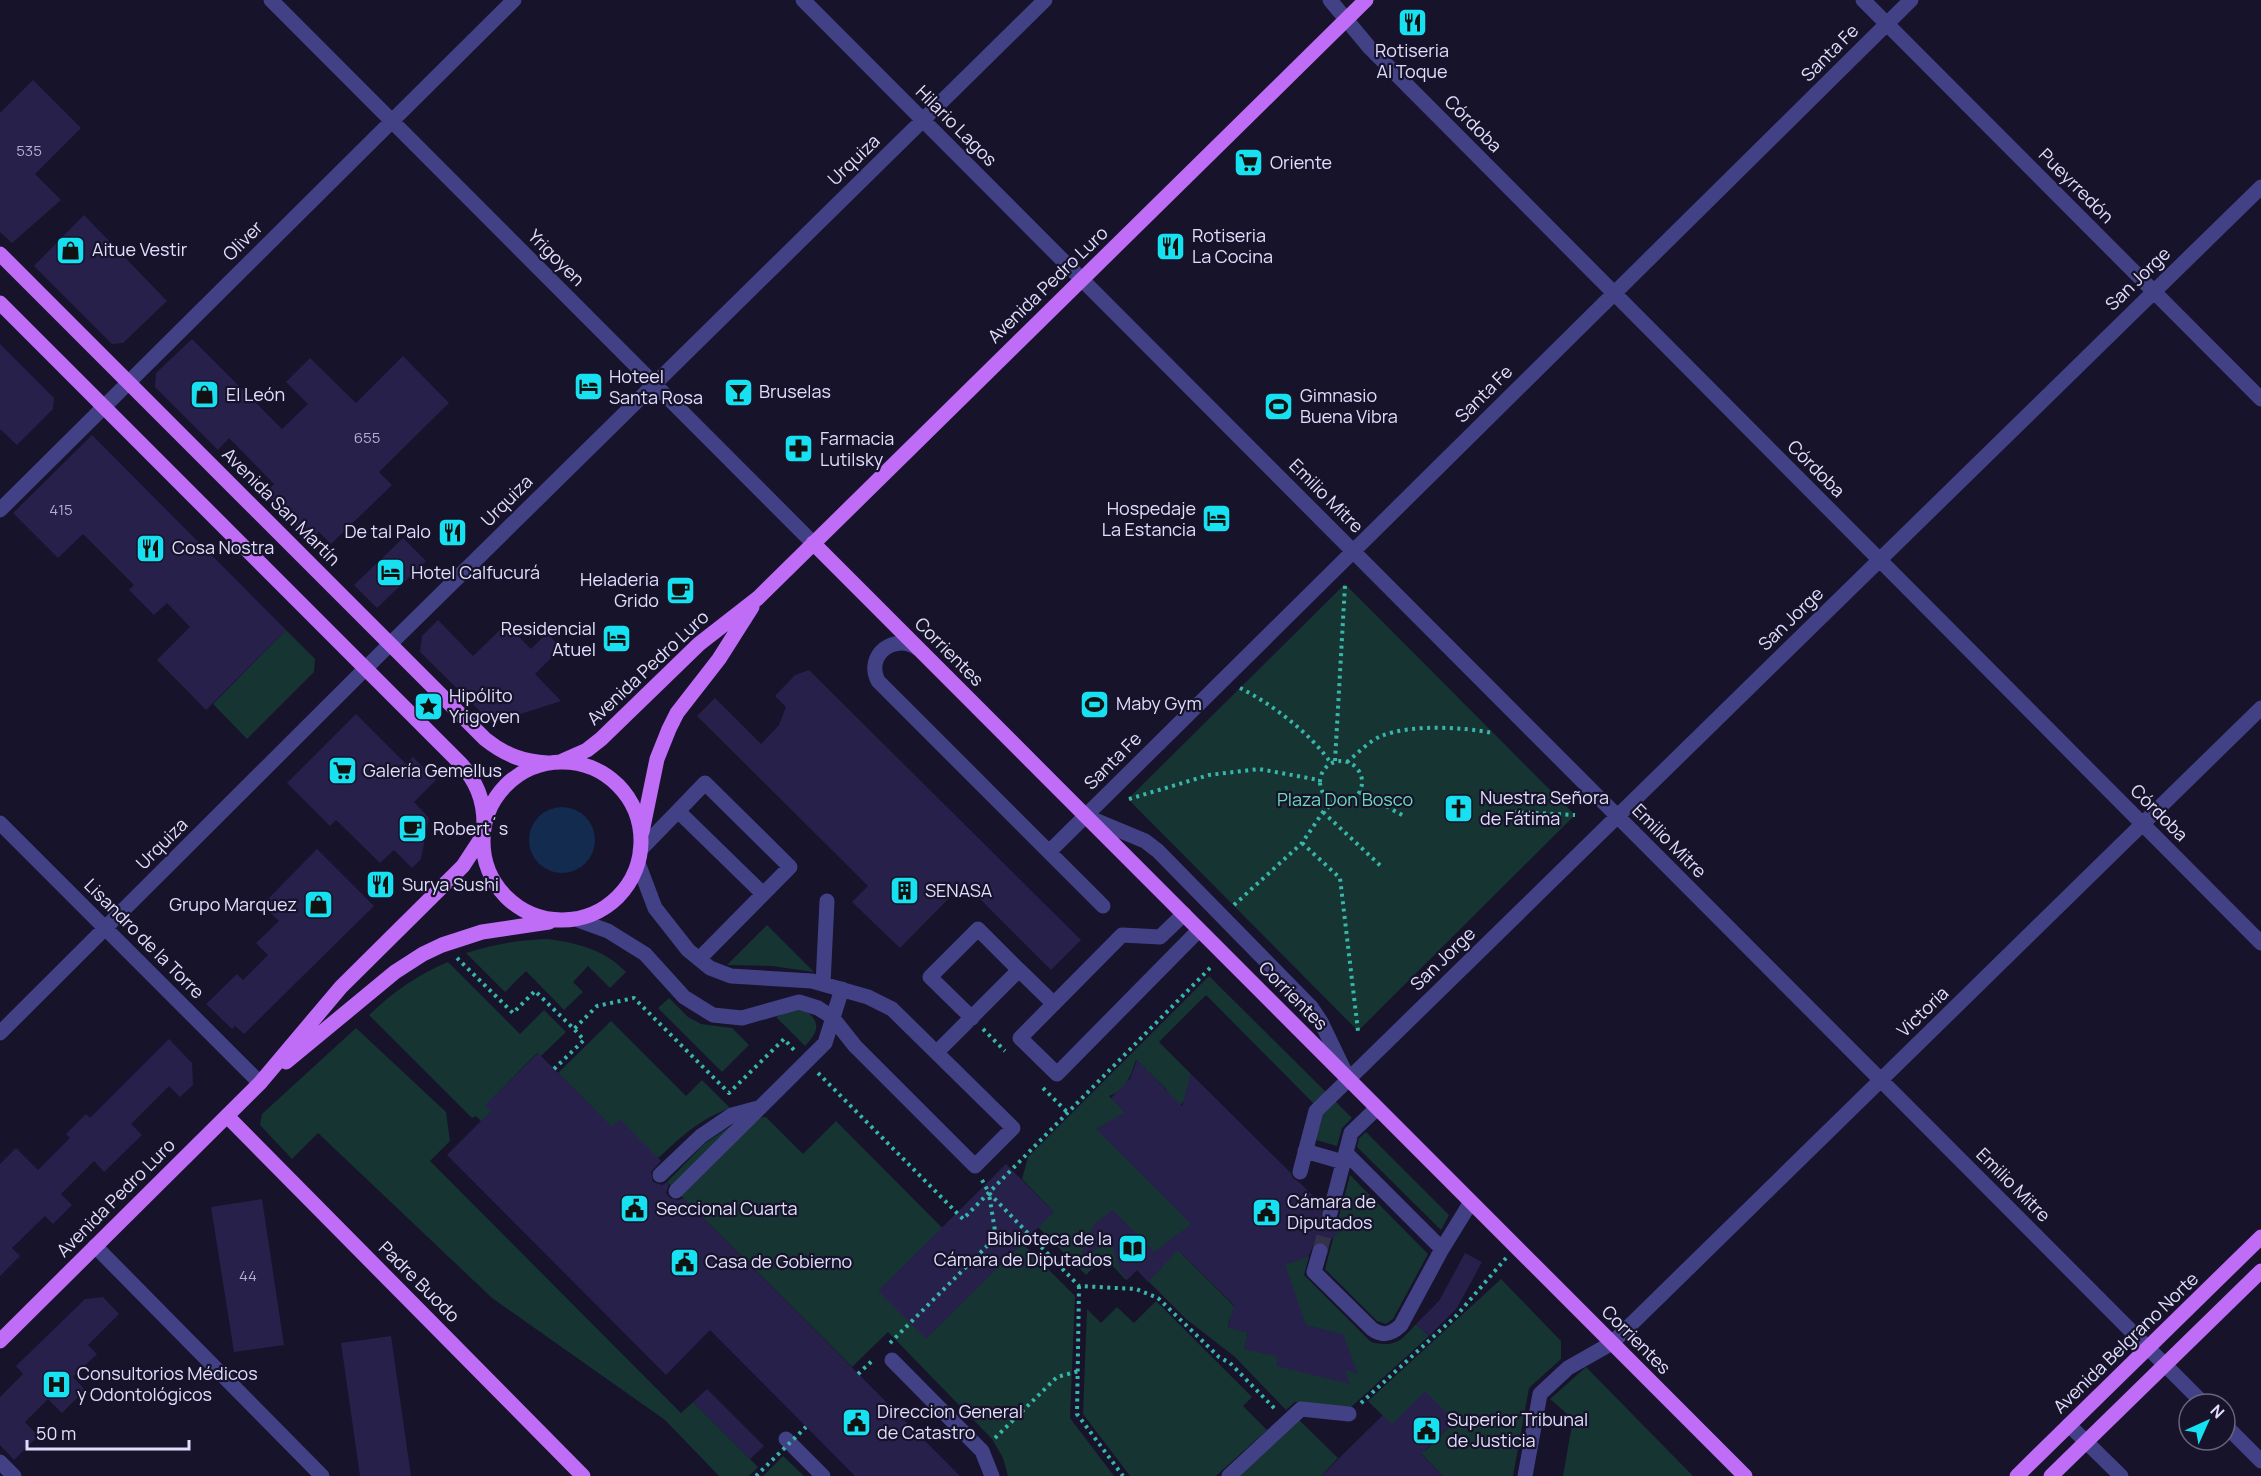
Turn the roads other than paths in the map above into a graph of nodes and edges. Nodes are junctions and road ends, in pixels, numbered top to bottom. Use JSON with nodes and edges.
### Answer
{"nodes":[{"id":1,"x":271,"y":0,"type":"edge"},
{"id":2,"x":514,"y":0,"type":"edge"},
{"id":3,"x":802,"y":0,"type":"edge"},
{"id":4,"x":1045,"y":0,"type":"edge"},
{"id":5,"x":1330,"y":0,"type":"edge"},
{"id":6,"x":1366,"y":0,"type":"edge"},
{"id":7,"x":1863,"y":0,"type":"edge"},
{"id":8,"x":1911,"y":0,"type":"edge"},
{"id":9,"x":1346,"y":20,"type":"junction"},
{"id":10,"x":1887,"y":24,"type":"junction"},
{"id":11,"x":923,"y":120,"type":"junction"},
{"id":12,"x":392,"y":121,"type":"junction"},
{"id":13,"x":2261,"y":187,"type":"edge"},
{"id":14,"x":0,"y":254,"type":"edge"},
{"id":15,"x":1082,"y":279,"type":"junction"},
{"id":16,"x":2154,"y":292,"type":"junction"},
{"id":17,"x":1614,"y":293,"type":"junction"},
{"id":18,"x":0,"y":303,"type":"edge"},
{"id":19,"x":128,"y":382,"type":"junction"},
{"id":20,"x":654,"y":384,"type":"junction"},
{"id":21,"x":2261,"y":399,"type":"edge"},
{"id":22,"x":104,"y":406,"type":"junction"},
{"id":23,"x":0,"y":510,"type":"edge"},
{"id":24,"x":813,"y":543,"type":"junction"},
{"id":25,"x":1353,"y":551,"type":"junction"},
{"id":26,"x":1879,"y":560,"type":"junction"},
{"id":27,"x":758,"y":598,"type":"junction"},
{"id":28,"x":390,"y":644,"type":"junction"},
{"id":29,"x":917,"y":648,"type":"junction"},
{"id":30,"x":365,"y":668,"type":"junction"},
{"id":31,"x":2261,"y":708,"type":"edge"},
{"id":32,"x":555,"y":762,"type":"junction"},
{"id":33,"x":678,"y":810,"type":"junction"},
{"id":34,"x":1085,"y":816,"type":"junction"},
{"id":35,"x":1617,"y":816,"type":"junction"},
{"id":36,"x":0,"y":823,"type":"edge"},
{"id":37,"x":2143,"y":824,"type":"junction"},
{"id":38,"x":483,"y":830,"type":"junction"},
{"id":39,"x":640,"y":850,"type":"junction"},
{"id":40,"x":1049,"y":852,"type":"junction"},
{"id":41,"x":763,"y":894,"type":"junction"},
{"id":42,"x":826,"y":902,"type":"dead end"},
{"id":43,"x":1103,"y":906,"type":"dead end"},
{"id":44,"x":1184,"y":914,"type":"junction"},
{"id":45,"x":568,"y":920,"type":"junction"},
{"id":46,"x":105,"y":928,"type":"junction"},
{"id":47,"x":1199,"y":930,"type":"junction"},
{"id":48,"x":2261,"y":943,"type":"edge"},
{"id":49,"x":699,"y":959,"type":"junction"},
{"id":50,"x":1019,"y":970,"type":"junction"},
{"id":51,"x":823,"y":984,"type":"junction"},
{"id":52,"x":842,"y":989,"type":"junction"},
{"id":53,"x":1054,"y":1004,"type":"junction"},
{"id":54,"x":832,"y":1017,"type":"junction"},
{"id":55,"x":972,"y":1018,"type":"junction"},
{"id":56,"x":0,"y":1033,"type":"edge"},
{"id":57,"x":937,"y":1052,"type":"junction"},
{"id":58,"x":1348,"y":1079,"type":"junction"},
{"id":59,"x":1881,"y":1080,"type":"junction"},
{"id":60,"x":260,"y":1083,"type":"junction"},
{"id":61,"x":760,"y":1107,"type":"junction"},
{"id":62,"x":1377,"y":1108,"type":"junction"},
{"id":63,"x":227,"y":1116,"type":"junction"},
{"id":64,"x":1305,"y":1151,"type":"junction"},
{"id":65,"x":1345,"y":1157,"type":"junction"},
{"id":66,"x":1300,"y":1172,"type":"dead end"},
{"id":67,"x":660,"y":1175,"type":"dead end"},
{"id":68,"x":676,"y":1191,"type":"dead end"},
{"id":69,"x":1471,"y":1202,"type":"junction"},
{"id":70,"x":1330,"y":1213,"type":"tunnel mouth"},
{"id":71,"x":2261,"y":1237,"type":"edge"},
{"id":72,"x":95,"y":1246,"type":"junction"},
{"id":73,"x":1442,"y":1249,"type":"junction"},
{"id":74,"x":1320,"y":1251,"type":"tunnel mouth"},
{"id":75,"x":2261,"y":1271,"type":"edge"},
{"id":76,"x":0,"y":1341,"type":"edge"},
{"id":77,"x":1612,"y":1343,"type":"junction"},
{"id":78,"x":2148,"y":1348,"type":"junction"},
{"id":79,"x":887,"y":1356,"type":"road end"},
{"id":80,"x":2165,"y":1365,"type":"junction"},
{"id":81,"x":2192,"y":1392,"type":"edge"},
{"id":82,"x":1349,"y":1414,"type":"road end"},
{"id":83,"x":2069,"y":1425,"type":"junction"},
{"id":84,"x":2237,"y":1437,"type":"edge"},
{"id":85,"x":786,"y":1439,"type":"dead end"},
{"id":86,"x":2086,"y":1442,"type":"junction"},
{"id":87,"x":2261,"y":1461,"type":"edge"},
{"id":88,"x":0,"y":1462,"type":"edge"},
{"id":89,"x":14,"y":1476,"type":"edge"},
{"id":90,"x":322,"y":1476,"type":"edge"},
{"id":91,"x":583,"y":1476,"type":"edge"},
{"id":92,"x":823,"y":1476,"type":"edge"},
{"id":93,"x":992,"y":1476,"type":"edge"},
{"id":94,"x":1229,"y":1476,"type":"edge"},
{"id":95,"x":1525,"y":1476,"type":"edge"},
{"id":96,"x":1745,"y":1476,"type":"edge"},
{"id":97,"x":2017,"y":1476,"type":"edge"},
{"id":98,"x":2051,"y":1476,"type":"edge"},
{"id":99,"x":2121,"y":1476,"type":"edge"}],
"edges":[{"from":1,"to":12,"type":"street","name":"Yrigoyen"},
{"from":2,"to":12,"type":"street","name":"Oliver"},
{"from":3,"to":11,"type":"street","name":"Hilario Lagos"},
{"from":4,"to":11,"type":"street","name":"Urquiza"},
{"from":5,"to":9,"type":"street","name":"Córdoba"},
{"from":6,"to":9,"type":"main road","name":"Avenida Pedro Luro"},
{"from":7,"to":10,"type":"street","name":"Pueyrredón"},
{"from":8,"to":10,"type":"street","name":"Santa Fe"},
{"from":9,"to":15,"type":"main road","name":"Avenida Pedro Luro"},
{"from":9,"to":17,"type":"street","name":"Córdoba"},
{"from":10,"to":16,"type":"street","name":"Pueyrredón"},
{"from":10,"to":17,"type":"street","name":"Santa Fe"},
{"from":11,"to":15,"type":"street","name":"Hilario Lagos"},
{"from":11,"to":20,"type":"street","name":"Urquiza"},
{"from":12,"to":19,"type":"street","name":"Oliver"},
{"from":12,"to":20,"type":"street","name":"Yrigoyen"},
{"from":13,"to":16,"type":"street","name":"San Jorge"},
{"from":14,"to":19,"type":"main road","name":"Avenida San Martín"},
{"from":15,"to":24,"type":"main road","name":"Avenida Pedro Luro"},
{"from":15,"to":25,"type":"street","name":"Emilio Mitre"},
{"from":16,"to":21,"type":"street","name":"Pueyrredón"},
{"from":16,"to":26,"type":"street","name":"San Jorge"},
{"from":17,"to":25,"type":"street","name":"Santa Fe"},
{"from":17,"to":26,"type":"street","name":"Córdoba"},
{"from":18,"to":22,"type":"main road"},
{"from":19,"to":22,"type":"street","name":"Oliver"},
{"from":19,"to":28,"type":"main road","name":"Avenida San Martín"},
{"from":20,"to":24,"type":"street","name":"Yrigoyen"},
{"from":20,"to":28,"type":"street","name":"Urquiza"},
{"from":22,"to":23,"type":"street","name":"Oliver"},
{"from":22,"to":30,"type":"main road"},
{"from":24,"to":27,"type":"main road","name":"Avenida Pedro Luro"},
{"from":24,"to":29,"type":"main road","name":"Corrientes"},
{"from":25,"to":34,"type":"street","name":"Santa Fe"},
{"from":25,"to":35,"type":"street","name":"Emilio Mitre"},
{"from":26,"to":35,"type":"street","name":"San Jorge"},
{"from":26,"to":37,"type":"street","name":"Córdoba"},
{"from":27,"to":32,"type":"main road","name":"Avenida Pedro Luro"},
{"from":27,"to":39,"type":"main road","name":"Avenida Pedro Luro"},
{"from":28,"to":30,"type":"street","name":"Urquiza"},
{"from":28,"to":32,"type":"main road","name":"Avenida San Martín"},
{"from":29,"to":34,"type":"main road","name":"Corrientes"},
{"from":29,"to":40,"type":"street"},
{"from":30,"to":38,"type":"main road"},
{"from":30,"to":46,"type":"street","name":"Urquiza"},
{"from":31,"to":37,"type":"street","name":"Victoria"},
{"from":32,"to":38,"type":"main road"},
{"from":32,"to":39,"type":"main road"},
{"from":33,"to":39,"type":"street"},
{"from":33,"to":41,"type":"street"},
{"from":33,"to":41,"type":"street"},
{"from":34,"to":40,"type":"street","name":"Santa Fe"},
{"from":34,"to":44,"type":"main road","name":"Corrientes"},
{"from":34,"to":58,"type":"street"},
{"from":35,"to":58,"type":"street","name":"San Jorge"},
{"from":35,"to":59,"type":"street","name":"Emilio Mitre"},
{"from":36,"to":46,"type":"street","name":"Lisandro de la Torre"},
{"from":37,"to":48,"type":"street","name":"Córdoba"},
{"from":37,"to":59,"type":"street","name":"Victoria"},
{"from":38,"to":45,"type":"main road"},
{"from":38,"to":60,"type":"main road","name":"Avenida Pedro Luro"},
{"from":39,"to":45,"type":"main road"},
{"from":39,"to":49,"type":"street"},
{"from":40,"to":43,"type":"street"},
{"from":41,"to":49,"type":"street"},
{"from":42,"to":51,"type":"street"},
{"from":44,"to":47,"type":"main road","name":"Corrientes"},
{"from":44,"to":53,"type":"street"},
{"from":45,"to":54,"type":"street"},
{"from":45,"to":60,"type":"main road","name":"Avenida Pedro Luro"},
{"from":46,"to":56,"type":"street","name":"Urquiza"},
{"from":46,"to":60,"type":"street","name":"Lisandro de la Torre"},
{"from":47,"to":53,"type":"street"},
{"from":47,"to":58,"type":"main road","name":"Corrientes"},
{"from":49,"to":51,"type":"street"},
{"from":50,"to":53,"type":"street"},
{"from":50,"to":55,"type":"street"},
{"from":50,"to":55,"type":"street"},
{"from":51,"to":52,"type":"street"},
{"from":52,"to":54,"type":"street"},
{"from":52,"to":57,"type":"street"},
{"from":54,"to":57,"type":"street"},
{"from":54,"to":61,"type":"street"},
{"from":55,"to":57,"type":"street"},
{"from":58,"to":62,"type":"main road","name":"Corrientes"},
{"from":58,"to":64,"type":"street","name":"San Jorge"},
{"from":59,"to":77,"type":"street","name":"Victoria"},
{"from":59,"to":78,"type":"street","name":"Emilio Mitre"},
{"from":60,"to":63,"type":"main road","name":"Avenida Pedro Luro"},
{"from":61,"to":67,"type":"street"},
{"from":61,"to":68,"type":"street"},
{"from":62,"to":65,"type":"street"},
{"from":62,"to":69,"type":"main road","name":"Corrientes"},
{"from":63,"to":72,"type":"main road","name":"Avenida Pedro Luro"},
{"from":63,"to":91,"type":"main road","name":"Padre Buodo"},
{"from":64,"to":65,"type":"street"},
{"from":64,"to":66,"type":"street","name":"San Jorge"},
{"from":65,"to":70,"type":"street"},
{"from":65,"to":73,"type":"street"},
{"from":69,"to":73,"type":"street"},
{"from":69,"to":77,"type":"main road","name":"Corrientes"},
{"from":71,"to":78,"type":"main road","name":"Avenida Belgrano Norte"},
{"from":72,"to":76,"type":"main road","name":"Avenida Pedro Luro"},
{"from":72,"to":90,"type":"street"},
{"from":73,"to":74,"type":"street"},
{"from":75,"to":80,"type":"main road"},
{"from":77,"to":95,"type":"street","name":"Victoria"},
{"from":77,"to":96,"type":"main road","name":"Corrientes"},
{"from":78,"to":80,"type":"street","name":"Emilio Mitre"},
{"from":78,"to":83,"type":"main road","name":"Avenida Belgrano Norte"},
{"from":79,"to":93,"type":"street"},
{"from":80,"to":81,"type":"street","name":"Emilio Mitre"},
{"from":80,"to":86,"type":"main road"},
{"from":82,"to":94,"type":"street"},
{"from":83,"to":86,"type":"street"},
{"from":83,"to":97,"type":"main road","name":"Avenida Belgrano Norte"},
{"from":84,"to":87,"type":"street"},
{"from":85,"to":92,"type":"street"},
{"from":86,"to":98,"type":"main road"},
{"from":86,"to":99,"type":"street"},
{"from":88,"to":89,"type":"street"}]}
